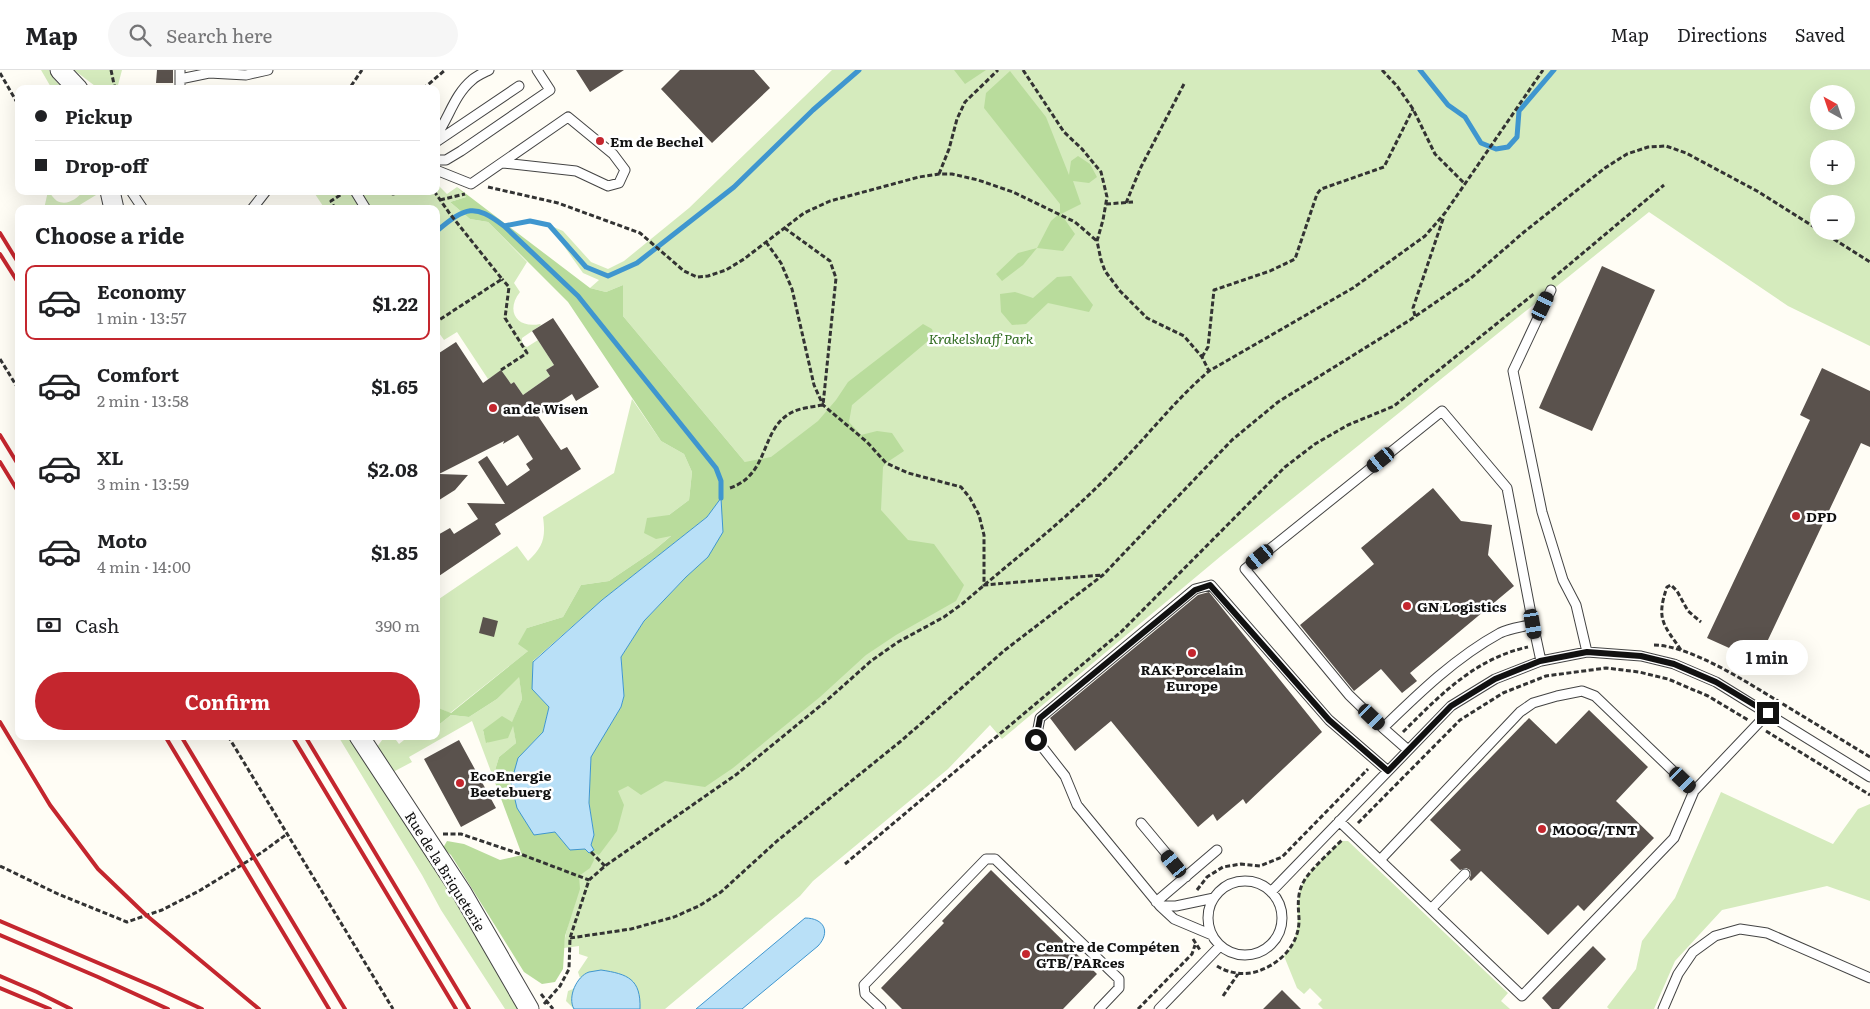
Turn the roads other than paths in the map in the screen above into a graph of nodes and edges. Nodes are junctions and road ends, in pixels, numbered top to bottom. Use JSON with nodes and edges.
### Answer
{"nodes":[{"id":1,"x":60,"y":70,"type":"edge"},
{"id":2,"x":268,"y":70,"type":"edge"},
{"id":3,"x":489,"y":70,"type":"edge"},
{"id":4,"x":537,"y":70,"type":"edge"},
{"id":5,"x":180,"y":74,"type":"edge"},
{"id":6,"x":74,"y":85,"type":"edge"},
{"id":7,"x":519,"y":86,"type":"dead end"},
{"id":8,"x":440,"y":131,"type":"edge"},
{"id":9,"x":440,"y":139,"type":"edge"},
{"id":10,"x":440,"y":160,"type":"edge"},
{"id":11,"x":503,"y":163,"type":"junction"},
{"id":12,"x":440,"y":172,"type":"edge"},
{"id":13,"x":263,"y":195,"type":"edge"},
{"id":14,"x":255,"y":205,"type":"edge"},
{"id":15,"x":1548,"y":287,"type":"road end"},
{"id":16,"x":1533,"y":624,"type":"junction"},
{"id":17,"x":1587,"y":652,"type":"junction"},
{"id":18,"x":1540,"y":661,"type":"junction"},
{"id":19,"x":1768,"y":713,"type":"junction"},
{"id":20,"x":1383,"y":728,"type":"junction"},
{"id":21,"x":362,"y":740,"type":"edge"},
{"id":22,"x":1408,"y":750,"type":"junction"},
{"id":23,"x":1388,"y":771,"type":"junction"},
{"id":24,"x":1870,"y":777,"type":"edge"},
{"id":25,"x":1694,"y":791,"type":"junction"},
{"id":26,"x":1339,"y":821,"type":"junction"},
{"id":27,"x":1141,"y":823,"type":"dead end"},
{"id":28,"x":1217,"y":850,"type":"dead end"},
{"id":29,"x":1380,"y":860,"type":"junction"},
{"id":30,"x":1465,"y":874,"type":"dead end"},
{"id":31,"x":1186,"y":877,"type":"junction"},
{"id":32,"x":1271,"y":892,"type":"junction"},
{"id":33,"x":1214,"y":898,"type":"junction"},
{"id":34,"x":1158,"y":904,"type":"junction"},
{"id":35,"x":1431,"y":910,"type":"junction"},
{"id":36,"x":1212,"y":935,"type":"junction"},
{"id":37,"x":1220,"y":946,"type":"junction"},
{"id":38,"x":1870,"y":978,"type":"edge"},
{"id":39,"x":535,"y":1007,"type":"edge"},
{"id":40,"x":881,"y":1009,"type":"edge"},
{"id":41,"x":1099,"y":1009,"type":"edge"},
{"id":42,"x":1159,"y":1009,"type":"edge"},
{"id":43,"x":1663,"y":1009,"type":"edge"}],
"edges":[{"from":1,"to":6,"type":"street"},
{"from":2,"to":5,"type":"lane"},
{"from":3,"to":8,"type":"lane"},
{"from":4,"to":10,"type":"lane"},
{"from":7,"to":9,"type":"lane"},
{"from":11,"to":11,"type":"lane"},
{"from":11,"to":12,"type":"lane"},
{"from":13,"to":14,"type":"lane"},
{"from":15,"to":17,"type":"lane"},
{"from":16,"to":18,"type":"lane"},
{"from":16,"to":20,"type":"lane"},
{"from":16,"to":20,"type":"lane"},
{"from":17,"to":18,"type":"lane"},
{"from":17,"to":19,"type":"lane"},
{"from":18,"to":22,"type":"lane"},
{"from":19,"to":24,"type":"lane"},
{"from":19,"to":25,"type":"lane"},
{"from":20,"to":22,"type":"lane"},
{"from":21,"to":39,"type":"street","name":"Rue de la Briqueterie"},
{"from":22,"to":23,"type":"lane"},
{"from":23,"to":26,"type":"lane"},
{"from":23,"to":34,"type":"lane"},
{"from":25,"to":29,"type":"lane"},
{"from":25,"to":35,"type":"lane"},
{"from":26,"to":29,"type":"lane"},
{"from":26,"to":32,"type":"lane"},
{"from":27,"to":31,"type":"lane"},
{"from":28,"to":31,"type":"lane"},
{"from":29,"to":35,"type":"lane"},
{"from":30,"to":35,"type":"lane"},
{"from":31,"to":34,"type":"lane"},
{"from":32,"to":33,"type":"lane"},
{"from":32,"to":37,"type":"lane"},
{"from":33,"to":34,"type":"lane"},
{"from":33,"to":36,"type":"lane"},
{"from":34,"to":36,"type":"lane"},
{"from":36,"to":37,"type":"lane"},
{"from":37,"to":42,"type":"lane"},
{"from":38,"to":43,"type":"lane"},
{"from":40,"to":41,"type":"lane"}]}
